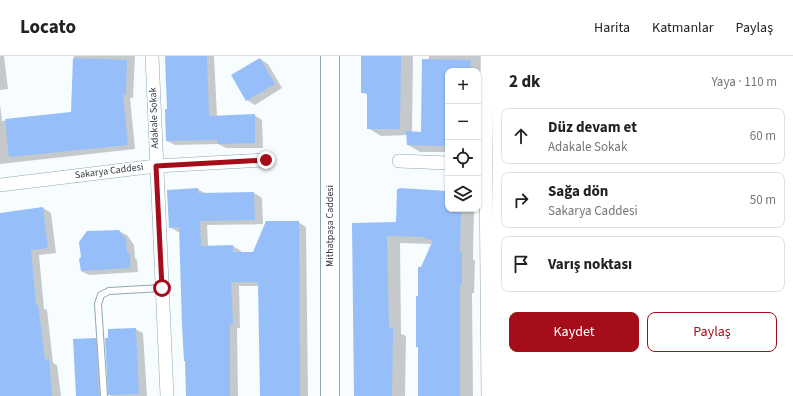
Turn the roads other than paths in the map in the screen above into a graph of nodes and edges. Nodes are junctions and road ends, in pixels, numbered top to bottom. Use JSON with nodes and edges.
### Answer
{"nodes":[{"id":1,"x":152,"y":56,"type":"edge"},
{"id":2,"x":330,"y":56,"type":"edge"},
{"id":3,"x":487,"y":56,"type":"edge"},
{"id":4,"x":266,"y":160,"type":"dead end"},
{"id":5,"x":399,"y":161,"type":"dead end"},
{"id":6,"x":445,"y":163,"type":"edge"},
{"id":7,"x":486,"y":165,"type":"edge"},
{"id":8,"x":156,"y":166,"type":"junction"},
{"id":9,"x":0,"y":185,"type":"edge"},
{"id":10,"x":162,"y":288,"type":"junction"},
{"id":11,"x":104,"y":396,"type":"edge"},
{"id":12,"x":167,"y":396,"type":"edge"},
{"id":13,"x":330,"y":396,"type":"edge"},
{"id":14,"x":488,"y":396,"type":"edge"}],
"edges":[{"from":1,"to":8,"type":"street","name":"Adakale Sokak"},
{"from":2,"to":13,"type":"main road","name":"Mithatpaşa Caddesi"},
{"from":3,"to":7,"type":"street"},
{"from":4,"to":8,"type":"street","name":"Sakarya Caddesi"},
{"from":5,"to":6,"type":"street"},
{"from":7,"to":14,"type":"street"},
{"from":8,"to":9,"type":"street","name":"Sakarya Caddesi"},
{"from":8,"to":10,"type":"street","name":"Adakale Sokak"},
{"from":10,"to":11,"type":"lane"},
{"from":10,"to":12,"type":"street","name":"Adakale Sokak"}]}
